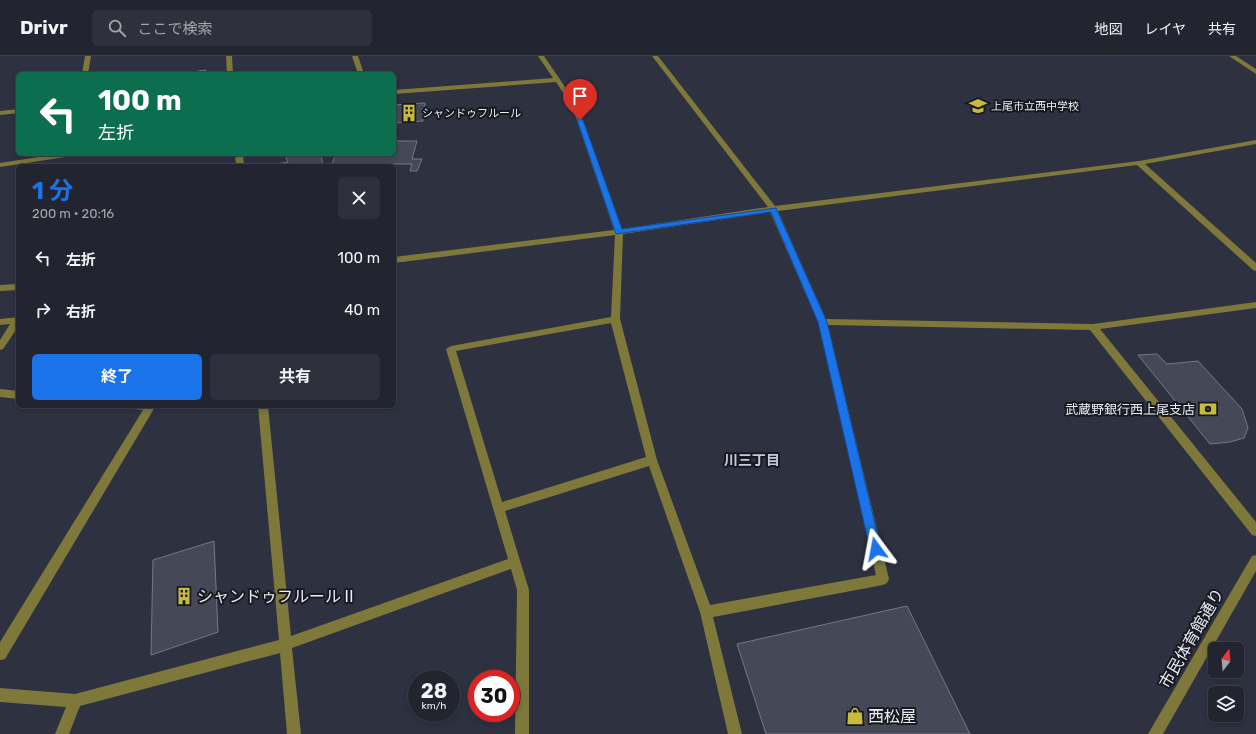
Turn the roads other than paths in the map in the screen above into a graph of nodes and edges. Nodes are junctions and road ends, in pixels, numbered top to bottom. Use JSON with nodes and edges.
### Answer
{"nodes":[{"id":1,"x":88,"y":56,"type":"edge"},
{"id":2,"x":229,"y":56,"type":"edge"},
{"id":3,"x":355,"y":56,"type":"edge"},
{"id":4,"x":541,"y":56,"type":"edge"},
{"id":5,"x":655,"y":56,"type":"edge"},
{"id":6,"x":1232,"y":56,"type":"edge"},
{"id":7,"x":1256,"y":64,"type":"edge"},
{"id":8,"x":1247,"y":66,"type":"junction"},
{"id":9,"x":85,"y":72,"type":"edge"},
{"id":10,"x":230,"y":72,"type":"edge"},
{"id":11,"x":360,"y":72,"type":"edge"},
{"id":12,"x":1256,"y":72,"type":"edge"},
{"id":13,"x":558,"y":80,"type":"junction"},
{"id":14,"x":396,"y":92,"type":"edge"},
{"id":15,"x":16,"y":111,"type":"edge"},
{"id":16,"x":0,"y":113,"type":"edge"},
{"id":17,"x":1256,"y":142,"type":"edge"},
{"id":18,"x":60,"y":156,"type":"edge"},
{"id":19,"x":1139,"y":164,"type":"junction"},
{"id":20,"x":0,"y":165,"type":"edge"},
{"id":21,"x":773,"y":209,"type":"junction"},
{"id":22,"x":619,"y":232,"type":"junction"},
{"id":23,"x":396,"y":260,"type":"edge"},
{"id":24,"x":1256,"y":268,"type":"edge"},
{"id":25,"x":16,"y":287,"type":"edge"},
{"id":26,"x":0,"y":288,"type":"edge"},
{"id":27,"x":1256,"y":305,"type":"edge"},
{"id":28,"x":615,"y":319,"type":"junction"},
{"id":29,"x":16,"y":320,"type":"edge"},
{"id":30,"x":0,"y":322,"type":"edge"},
{"id":31,"x":822,"y":322,"type":"junction"},
{"id":32,"x":16,"y":323,"type":"edge"},
{"id":33,"x":1093,"y":327,"type":"junction"},
{"id":34,"x":0,"y":347,"type":"edge"},
{"id":35,"x":0,"y":393,"type":"edge"},
{"id":36,"x":16,"y":395,"type":"edge"},
{"id":37,"x":149,"y":408,"type":"edge"},
{"id":38,"x":263,"y":408,"type":"edge"},
{"id":39,"x":652,"y":460,"type":"junction"},
{"id":40,"x":499,"y":508,"type":"junction"},
{"id":41,"x":1256,"y":531,"type":"edge"},
{"id":42,"x":1256,"y":560,"type":"edge"},
{"id":43,"x":515,"y":562,"type":"junction"},
{"id":44,"x":706,"y":612,"type":"junction"},
{"id":45,"x":284,"y":645,"type":"junction"},
{"id":46,"x":0,"y":654,"type":"edge"},
{"id":47,"x":0,"y":695,"type":"edge"},
{"id":48,"x":75,"y":701,"type":"junction"},
{"id":49,"x":62,"y":734,"type":"edge"},
{"id":50,"x":294,"y":734,"type":"edge"},
{"id":51,"x":522,"y":734,"type":"edge"},
{"id":52,"x":735,"y":734,"type":"edge"},
{"id":53,"x":1155,"y":734,"type":"edge"}],
"edges":[{"from":1,"to":9,"type":"street"},
{"from":2,"to":10,"type":"street"},
{"from":3,"to":11,"type":"street"},
{"from":4,"to":13,"type":"street"},
{"from":5,"to":21,"type":"street"},
{"from":6,"to":8,"type":"street"},
{"from":7,"to":8,"type":"street"},
{"from":8,"to":12,"type":"street"},
{"from":13,"to":14,"type":"street"},
{"from":13,"to":22,"type":"street"},
{"from":15,"to":16,"type":"street"},
{"from":17,"to":19,"type":"street"},
{"from":18,"to":20,"type":"street"},
{"from":19,"to":21,"type":"street"},
{"from":19,"to":24,"type":"street"},
{"from":21,"to":22,"type":"street"},
{"from":21,"to":31,"type":"street"},
{"from":22,"to":23,"type":"street"},
{"from":22,"to":28,"type":"street"},
{"from":25,"to":26,"type":"street"},
{"from":27,"to":33,"type":"street"},
{"from":28,"to":39,"type":"street"},
{"from":28,"to":40,"type":"street"},
{"from":29,"to":30,"type":"street"},
{"from":31,"to":33,"type":"street"},
{"from":31,"to":44,"type":"street"},
{"from":32,"to":34,"type":"street"},
{"from":33,"to":41,"type":"street"},
{"from":35,"to":36,"type":"street"},
{"from":37,"to":46,"type":"street"},
{"from":38,"to":45,"type":"street"},
{"from":39,"to":40,"type":"street"},
{"from":39,"to":44,"type":"street"},
{"from":40,"to":43,"type":"street"},
{"from":42,"to":53,"type":"street","name":"市民体育館通り"},
{"from":43,"to":45,"type":"street"},
{"from":43,"to":51,"type":"street"},
{"from":44,"to":52,"type":"street"},
{"from":45,"to":48,"type":"street"},
{"from":45,"to":50,"type":"street"},
{"from":47,"to":48,"type":"street"},
{"from":48,"to":49,"type":"street"}]}
